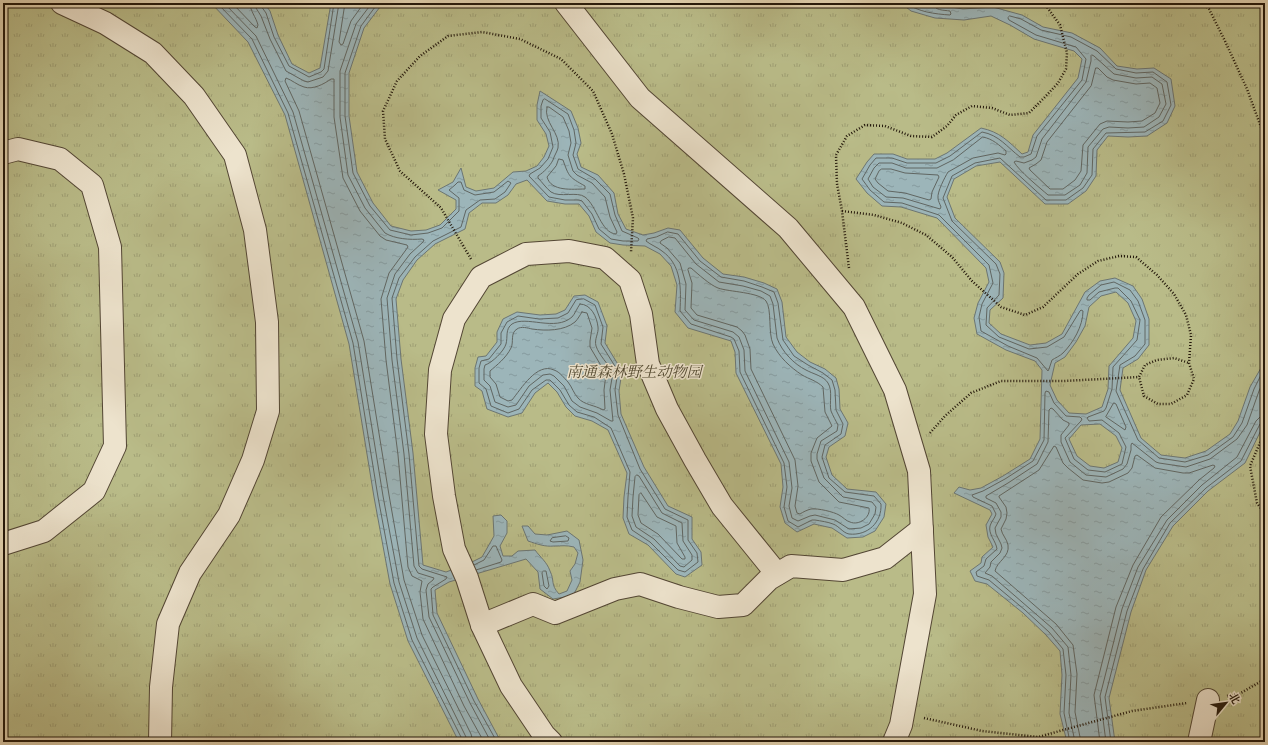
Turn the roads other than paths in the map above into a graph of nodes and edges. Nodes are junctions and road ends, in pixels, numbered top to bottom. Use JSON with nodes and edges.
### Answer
{"nodes":[{"id":1,"x":62,"y":3,"type":"edge"},
{"id":2,"x":566,"y":3,"type":"edge"},
{"id":3,"x":3,"y":153,"type":"edge"},
{"id":4,"x":922,"y":528,"type":"junction"},
{"id":5,"x":3,"y":544,"type":"edge"},
{"id":6,"x":777,"y":574,"type":"junction"},
{"id":7,"x":482,"y":625,"type":"junction"},
{"id":8,"x":1208,"y":700,"type":"road end"},
{"id":9,"x":160,"y":742,"type":"edge"},
{"id":10,"x":551,"y":742,"type":"edge"},
{"id":11,"x":894,"y":742,"type":"edge"},
{"id":12,"x":1199,"y":742,"type":"edge"}],
"edges":[{"from":1,"to":9,"type":"street"},
{"from":2,"to":4,"type":"street"},
{"from":3,"to":5,"type":"street"},
{"from":4,"to":6,"type":"street"},
{"from":4,"to":11,"type":"street"},
{"from":6,"to":7,"type":"street"},
{"from":6,"to":7,"type":"street"},
{"from":7,"to":10,"type":"street"},
{"from":8,"to":12,"type":"street"}]}
